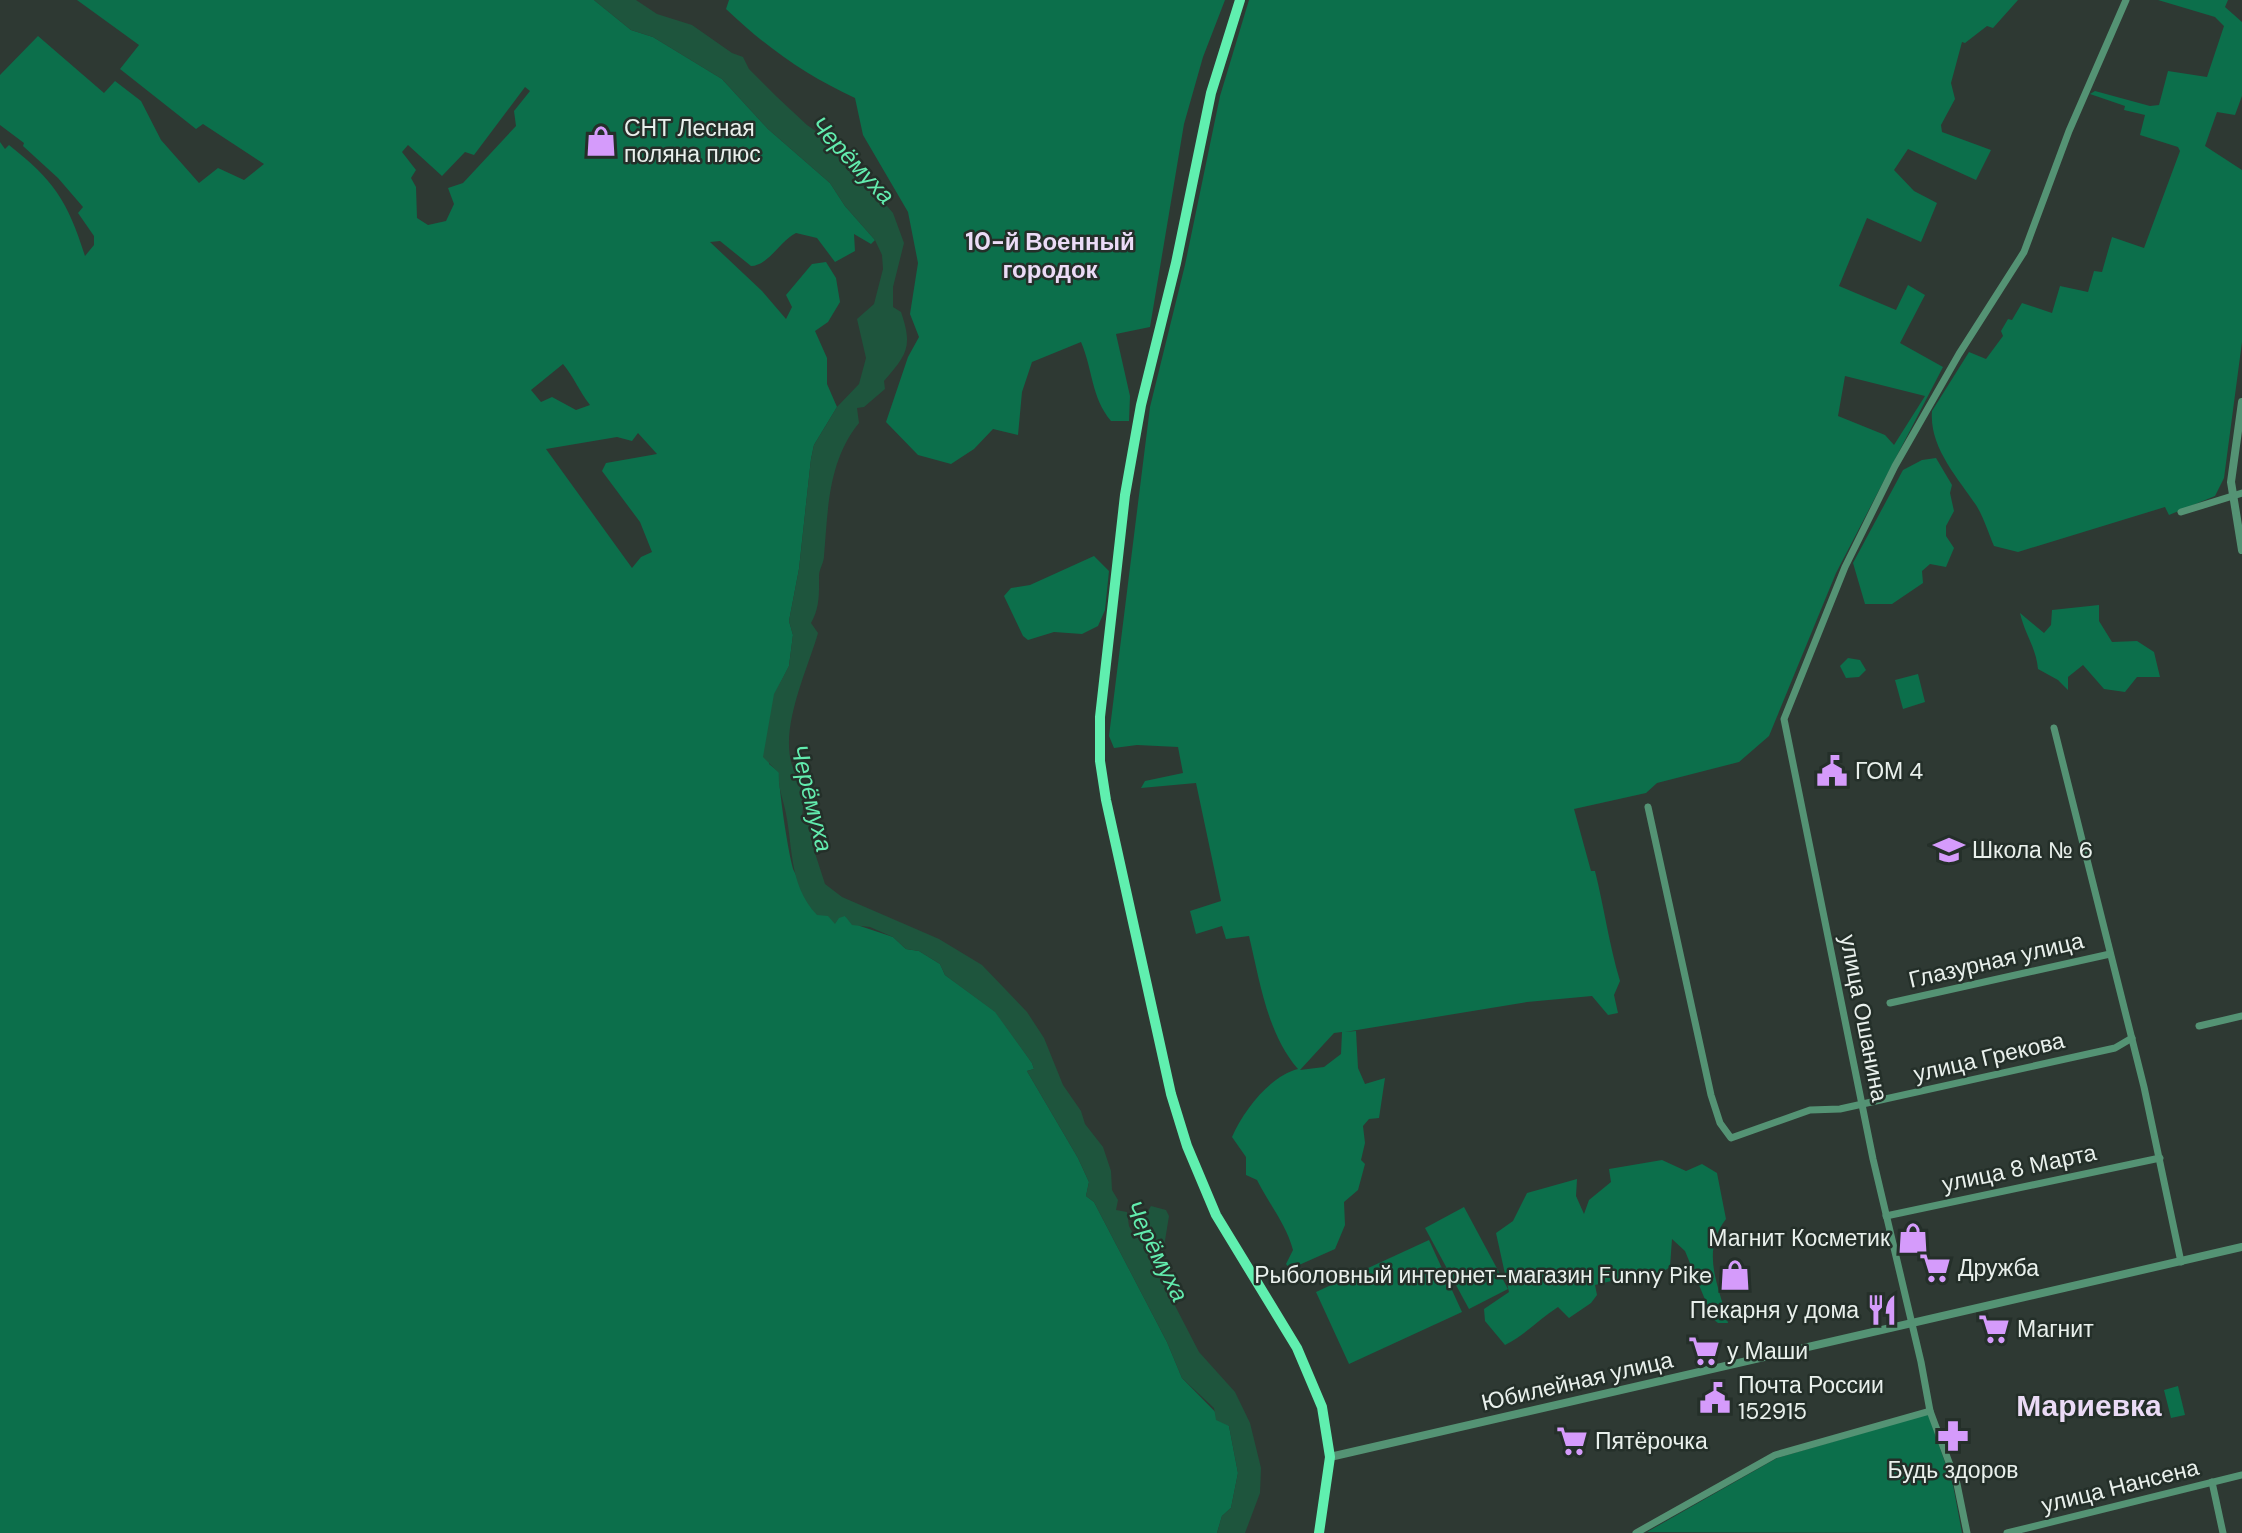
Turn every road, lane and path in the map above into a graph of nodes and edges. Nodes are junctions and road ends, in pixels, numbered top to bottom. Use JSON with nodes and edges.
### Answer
{"nodes":[{"id":1,"x":1240,"y":0,"type":"edge"},
{"id":2,"x":2126,"y":0,"type":"edge"},
{"id":3,"x":2242,"y":402,"type":"edge"},
{"id":4,"x":2242,"y":493,"type":"edge"},
{"id":5,"x":2232,"y":496,"type":"junction"},
{"id":6,"x":2181,"y":512,"type":"dead end"},
{"id":7,"x":2242,"y":550,"type":"edge"},
{"id":8,"x":2054,"y":728,"type":"dead end"},
{"id":9,"x":1648,"y":807,"type":"dead end"},
{"id":10,"x":2110,"y":954,"type":"junction"},
{"id":11,"x":1890,"y":1003,"type":"dead end"},
{"id":12,"x":2242,"y":1016,"type":"edge"},
{"id":13,"x":2199,"y":1026,"type":"dead end"},
{"id":14,"x":2132,"y":1038,"type":"junction"},
{"id":15,"x":1861,"y":1105,"type":"junction"},
{"id":16,"x":2160,"y":1158,"type":"junction"},
{"id":17,"x":1886,"y":1216,"type":"junction"},
{"id":18,"x":2242,"y":1247,"type":"edge"},
{"id":19,"x":2181,"y":1262,"type":"junction"},
{"id":20,"x":1912,"y":1324,"type":"junction"},
{"id":21,"x":1930,"y":1410,"type":"junction"},
{"id":22,"x":1330,"y":1457,"type":"junction"},
{"id":23,"x":2242,"y":1475,"type":"edge"},
{"id":24,"x":2211,"y":1482,"type":"junction"},
{"id":25,"x":1319,"y":1533,"type":"edge"},
{"id":26,"x":1636,"y":1533,"type":"edge"},
{"id":27,"x":1967,"y":1533,"type":"edge"},
{"id":28,"x":2007,"y":1533,"type":"edge"},
{"id":29,"x":2223,"y":1533,"type":"edge"}],
"edges":[{"from":1,"to":22,"type":"main road"},
{"from":2,"to":15,"type":"street","name":"улица Ошанина"},
{"from":3,"to":5,"type":"street"},
{"from":4,"to":5,"type":"street"},
{"from":5,"to":6,"type":"street"},
{"from":5,"to":7,"type":"street"},
{"from":8,"to":10,"type":"street"},
{"from":9,"to":15,"type":"street","name":"улица Грекова"},
{"from":10,"to":11,"type":"street","name":"Глазурная улица"},
{"from":10,"to":14,"type":"street"},
{"from":12,"to":13,"type":"street"},
{"from":14,"to":15,"type":"street","name":"улица Грекова"},
{"from":14,"to":16,"type":"street"},
{"from":15,"to":17,"type":"street","name":"улица Ошанина"},
{"from":16,"to":17,"type":"street","name":"улица 8 Марта"},
{"from":16,"to":19,"type":"street"},
{"from":17,"to":20,"type":"street","name":"улица Ошанина"},
{"from":18,"to":19,"type":"street","name":"Юбилейная улица"},
{"from":19,"to":20,"type":"street","name":"Юбилейная улица"},
{"from":20,"to":21,"type":"street","name":"улица Ошанина"},
{"from":20,"to":22,"type":"street","name":"Юбилейная улица"},
{"from":21,"to":26,"type":"street"},
{"from":21,"to":27,"type":"street","name":"улица Ошанина"},
{"from":22,"to":25,"type":"main road"},
{"from":23,"to":24,"type":"street","name":"улица Нансена"},
{"from":24,"to":28,"type":"street","name":"улица Нансена"},
{"from":24,"to":29,"type":"street"}]}
